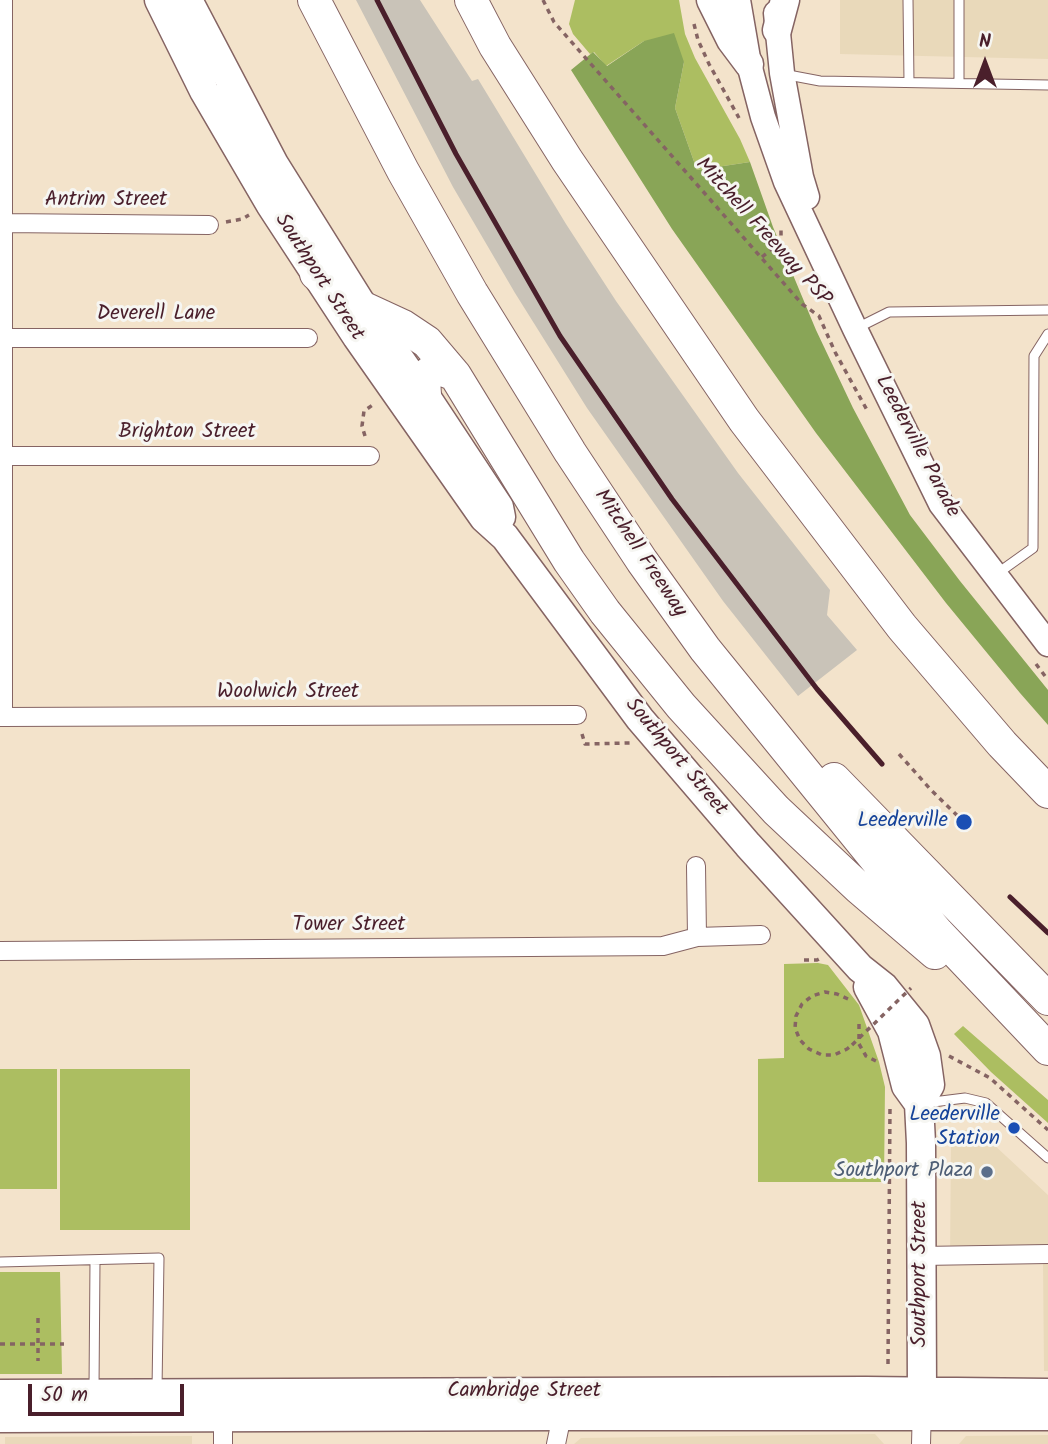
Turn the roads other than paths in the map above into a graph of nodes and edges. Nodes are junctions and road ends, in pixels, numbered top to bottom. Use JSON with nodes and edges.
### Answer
{"nodes":[{"id":1,"x":3,"y":0,"type":"edge"},
{"id":2,"x":159,"y":0,"type":"edge"},
{"id":3,"x":188,"y":0,"type":"edge"},
{"id":4,"x":314,"y":0,"type":"edge"},
{"id":5,"x":471,"y":0,"type":"edge"},
{"id":6,"x":738,"y":0,"type":"edge"},
{"id":7,"x":775,"y":0,"type":"edge"},
{"id":8,"x":785,"y":0,"type":"edge"},
{"id":9,"x":908,"y":0,"type":"edge"},
{"id":10,"x":960,"y":0,"type":"edge"},
{"id":11,"x":702,"y":8,"type":"edge"},
{"id":12,"x":777,"y":30,"type":"junction"},
{"id":13,"x":1,"y":35,"type":"edge"},
{"id":14,"x":749,"y":64,"type":"junction"},
{"id":15,"x":782,"y":73,"type":"junction"},
{"id":16,"x":909,"y":82,"type":"junction"},
{"id":17,"x":959,"y":83,"type":"junction"},
{"id":18,"x":1048,"y":85,"type":"edge"},
{"id":19,"x":3,"y":223,"type":"junction"},
{"id":20,"x":209,"y":225,"type":"road end"},
{"id":21,"x":828,"y":272,"type":"junction"},
{"id":22,"x":316,"y":274,"type":"junction"},
{"id":23,"x":365,"y":308,"type":"junction"},
{"id":24,"x":1048,"y":310,"type":"edge"},
{"id":25,"x":2,"y":327,"type":"edge"},
{"id":26,"x":855,"y":329,"type":"junction"},
{"id":27,"x":1048,"y":334,"type":"edge"},
{"id":28,"x":308,"y":338,"type":"dead end"},
{"id":29,"x":455,"y":375,"type":"junction"},
{"id":30,"x":425,"y":395,"type":"junction"},
{"id":31,"x":3,"y":456,"type":"junction"},
{"id":32,"x":370,"y":456,"type":"road end"},
{"id":33,"x":505,"y":537,"type":"junction"},
{"id":34,"x":995,"y":575,"type":"junction"},
{"id":35,"x":705,"y":649,"type":"junction"},
{"id":36,"x":1040,"y":651,"type":"edge"},
{"id":37,"x":576,"y":715,"type":"road end"},
{"id":38,"x":1,"y":717,"type":"edge"},
{"id":39,"x":1048,"y":792,"type":"edge"},
{"id":40,"x":696,"y":866,"type":"dead end"},
{"id":41,"x":761,"y":935,"type":"dead end"},
{"id":42,"x":698,"y":937,"type":"junction"},
{"id":43,"x":0,"y":951,"type":"edge"},
{"id":44,"x":1048,"y":999,"type":"edge"},
{"id":45,"x":1046,"y":1047,"type":"edge"},
{"id":46,"x":919,"y":1104,"type":"junction"},
{"id":47,"x":1048,"y":1158,"type":"edge"},
{"id":48,"x":1048,"y":1254,"type":"edge"},
{"id":49,"x":921,"y":1256,"type":"junction"},
{"id":50,"x":95,"y":1261,"type":"junction"},
{"id":51,"x":0,"y":1262,"type":"edge"},
{"id":52,"x":157,"y":1393,"type":"junction"},
{"id":53,"x":1048,"y":1393,"type":"edge"},
{"id":54,"x":0,"y":1394,"type":"edge"},
{"id":55,"x":94,"y":1394,"type":"junction"},
{"id":56,"x":560,"y":1404,"type":"junction"},
{"id":57,"x":1048,"y":1416,"type":"edge"},
{"id":58,"x":922,"y":1417,"type":"edge"},
{"id":59,"x":0,"y":1418,"type":"edge"},
{"id":60,"x":223,"y":1418,"type":"edge"},
{"id":61,"x":556,"y":1444,"type":"edge"}],
"edges":[{"from":1,"to":13,"type":"street"},
{"from":2,"to":22,"type":"main road","name":"Southport Street"},
{"from":3,"to":23,"type":"main road","name":"Southport Street"},
{"from":4,"to":35,"type":"highway","name":"Mitchell Freeway"},
{"from":5,"to":39,"type":"highway"},
{"from":6,"to":14,"type":"main road","name":"Leederville Parade"},
{"from":7,"to":12,"type":"main road","name":"Leederville Parade"},
{"from":8,"to":12,"type":"main road"},
{"from":9,"to":16,"type":"lane"},
{"from":10,"to":17,"type":"lane"},
{"from":11,"to":14,"type":"main road"},
{"from":12,"to":15,"type":"main road","name":"Leederville Parade"},
{"from":13,"to":19,"type":"street"},
{"from":14,"to":21,"type":"main road","name":"Leederville Parade"},
{"from":15,"to":16,"type":"lane"},
{"from":15,"to":21,"type":"main road","name":"Leederville Parade"},
{"from":16,"to":17,"type":"lane"},
{"from":17,"to":18,"type":"lane"},
{"from":19,"to":20,"type":"street","name":"Antrim Street"},
{"from":19,"to":25,"type":"street"},
{"from":21,"to":26,"type":"main road","name":"Leederville Parade"},
{"from":22,"to":23,"type":"highway"},
{"from":22,"to":33,"type":"main road","name":"Southport Street"},
{"from":23,"to":29,"type":"highway"},
{"from":23,"to":30,"type":"main road","name":"Southport Street"},
{"from":24,"to":26,"type":"lane"},
{"from":25,"to":28,"type":"street","name":"Deverell Lane"},
{"from":25,"to":31,"type":"street"},
{"from":26,"to":34,"type":"main road","name":"Leederville Parade"},
{"from":27,"to":34,"type":"lane"},
{"from":29,"to":30,"type":"highway"},
{"from":29,"to":45,"type":"highway"},
{"from":30,"to":33,"type":"main road","name":"Southport Street"},
{"from":31,"to":32,"type":"street","name":"Brighton Street"},
{"from":31,"to":38,"type":"street"},
{"from":33,"to":46,"type":"main road","name":"Southport Street"},
{"from":34,"to":36,"type":"main road","name":"Leederville Parade"},
{"from":35,"to":44,"type":"highway"},
{"from":35,"to":45,"type":"highway","name":"Mitchell Freeway"},
{"from":37,"to":38,"type":"street","name":"Woolwich Street"},
{"from":40,"to":42,"type":"street"},
{"from":41,"to":42,"type":"street","name":"Tower Street"},
{"from":42,"to":43,"type":"street","name":"Tower Street"},
{"from":46,"to":47,"type":"lane"},
{"from":46,"to":49,"type":"main road","name":"Southport Street"},
{"from":48,"to":49,"type":"street"},
{"from":49,"to":58,"type":"main road","name":"Southport Street"},
{"from":50,"to":51,"type":"lane"},
{"from":50,"to":52,"type":"lane"},
{"from":50,"to":55,"type":"lane"},
{"from":52,"to":55,"type":"main road","name":"Cambridge Street"},
{"from":52,"to":60,"type":"main road","name":"Cambridge Street"},
{"from":53,"to":58,"type":"main road","name":"Cambridge Street"},
{"from":54,"to":55,"type":"main road","name":"Cambridge Street"},
{"from":56,"to":58,"type":"main road","name":"Cambridge Street"},
{"from":56,"to":60,"type":"main road","name":"Cambridge Street"},
{"from":56,"to":61,"type":"street"},
{"from":57,"to":58,"type":"main road","name":"Cambridge Street"},
{"from":59,"to":60,"type":"main road","name":"Cambridge Street"}]}
